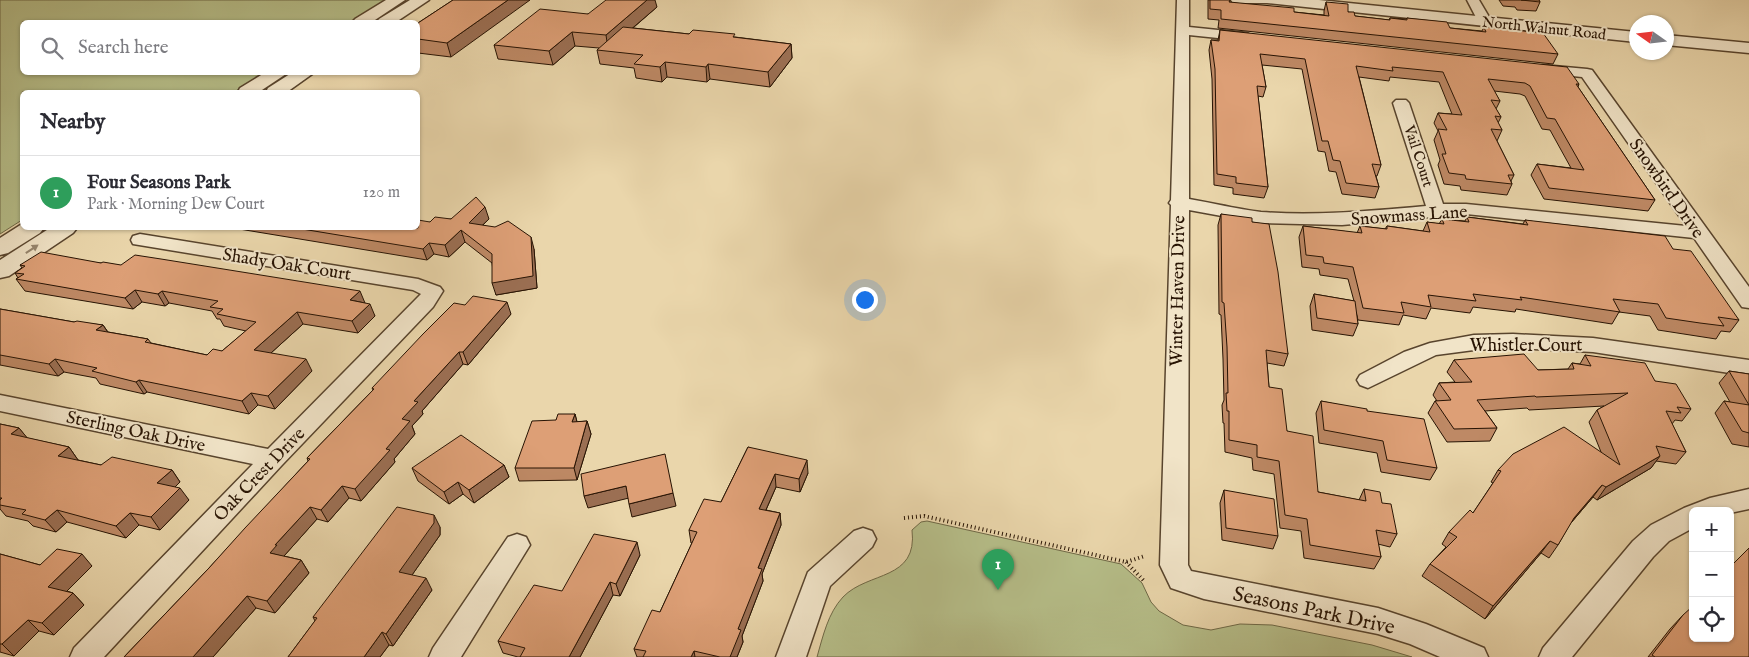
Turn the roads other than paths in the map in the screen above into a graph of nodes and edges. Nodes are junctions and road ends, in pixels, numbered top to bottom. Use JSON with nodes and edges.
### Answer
{"nodes":[{"id":1,"x":397,"y":0,"type":"edge"},
{"id":2,"x":420,"y":0,"type":"edge"},
{"id":3,"x":1183,"y":0,"type":"edge"},
{"id":4,"x":1239,"y":0,"type":"edge"},
{"id":5,"x":1262,"y":0,"type":"edge"},
{"id":6,"x":1272,"y":0,"type":"edge"},
{"id":7,"x":1473,"y":0,"type":"edge"},
{"id":8,"x":364,"y":20,"type":"edge"},
{"id":9,"x":388,"y":20,"type":"edge"},
{"id":10,"x":1485,"y":22,"type":"junction"},
{"id":11,"x":1182,"y":30,"type":"junction"},
{"id":12,"x":1629,"y":36,"type":"edge"},
{"id":13,"x":1261,"y":38,"type":"edge"},
{"id":14,"x":1674,"y":41,"type":"edge"},
{"id":15,"x":1749,"y":48,"type":"edge"},
{"id":16,"x":1528,"y":67,"type":"edge"},
{"id":17,"x":275,"y":75,"type":"edge"},
{"id":18,"x":301,"y":75,"type":"edge"},
{"id":19,"x":250,"y":90,"type":"edge"},
{"id":20,"x":278,"y":90,"type":"edge"},
{"id":21,"x":1401,"y":103,"type":"dead end"},
{"id":22,"x":1178,"y":203,"type":"junction"},
{"id":23,"x":1436,"y":210,"type":"junction"},
{"id":24,"x":29,"y":230,"type":"edge"},
{"id":25,"x":62,"y":230,"type":"edge"},
{"id":26,"x":1699,"y":234,"type":"junction"},
{"id":27,"x":140,"y":240,"type":"dead end"},
{"id":28,"x":0,"y":248,"type":"edge"},
{"id":29,"x":0,"y":271,"type":"edge"},
{"id":30,"x":433,"y":291,"type":"joint"},
{"id":31,"x":1749,"y":302,"type":"edge"},
{"id":32,"x":1749,"y":368,"type":"edge"},
{"id":33,"x":1368,"y":380,"type":"dead end"},
{"id":34,"x":0,"y":403,"type":"edge"},
{"id":35,"x":273,"y":459,"type":"junction"},
{"id":36,"x":1749,"y":499,"type":"edge"},
{"id":37,"x":1714,"y":507,"type":"edge"},
{"id":38,"x":1689,"y":517,"type":"edge"},
{"id":39,"x":863,"y":539,"type":"dead end"},
{"id":40,"x":517,"y":545,"type":"dead end"},
{"id":41,"x":1181,"y":580,"type":"joint"},
{"id":42,"x":85,"y":657,"type":"edge"},
{"id":43,"x":444,"y":657,"type":"edge"},
{"id":44,"x":791,"y":657,"type":"edge"},
{"id":45,"x":1473,"y":657,"type":"edge"},
{"id":46,"x":1554,"y":657,"type":"edge"}],
"edges":[{"from":1,"to":8,"type":"street"},
{"from":2,"to":9,"type":"street"},
{"from":3,"to":11,"type":"street","name":"Winter Haven Drive"},
{"from":4,"to":5,"type":"street"},
{"from":6,"to":10,"type":"street","name":"North Walnut Road"},
{"from":7,"to":10,"type":"street"},
{"from":10,"to":12,"type":"street","name":"North Walnut Road"},
{"from":11,"to":13,"type":"street"},
{"from":11,"to":22,"type":"street","name":"Winter Haven Drive"},
{"from":14,"to":15,"type":"street"},
{"from":16,"to":26,"type":"street","name":"Snowbird Drive"},
{"from":17,"to":19,"type":"street"},
{"from":18,"to":20,"type":"street"},
{"from":21,"to":23,"type":"street","name":"Vail Court"},
{"from":22,"to":23,"type":"street","name":"Snowmass Lane"},
{"from":22,"to":41,"type":"street","name":"Winter Haven Drive"},
{"from":23,"to":26,"type":"street","name":"Snowmass Lane"},
{"from":24,"to":28,"type":"street"},
{"from":29,"to":25,"type":"street","one_way":true},
{"from":26,"to":31,"type":"street","name":"Snowbird Drive"},
{"from":27,"to":30,"type":"street","name":"Shady Oak Court"},
{"from":30,"to":35,"type":"street","name":"Oak Crest Drive"},
{"from":32,"to":33,"type":"street","name":"Whistler Court"},
{"from":34,"to":35,"type":"street","name":"Sterling Oak Drive"},
{"from":35,"to":42,"type":"street","name":"Oak Crest Drive"},
{"from":36,"to":37,"type":"street"},
{"from":38,"to":46,"type":"street"},
{"from":39,"to":44,"type":"street"},
{"from":40,"to":43,"type":"street"},
{"from":41,"to":45,"type":"street","name":"Seasons Park Drive"}]}
